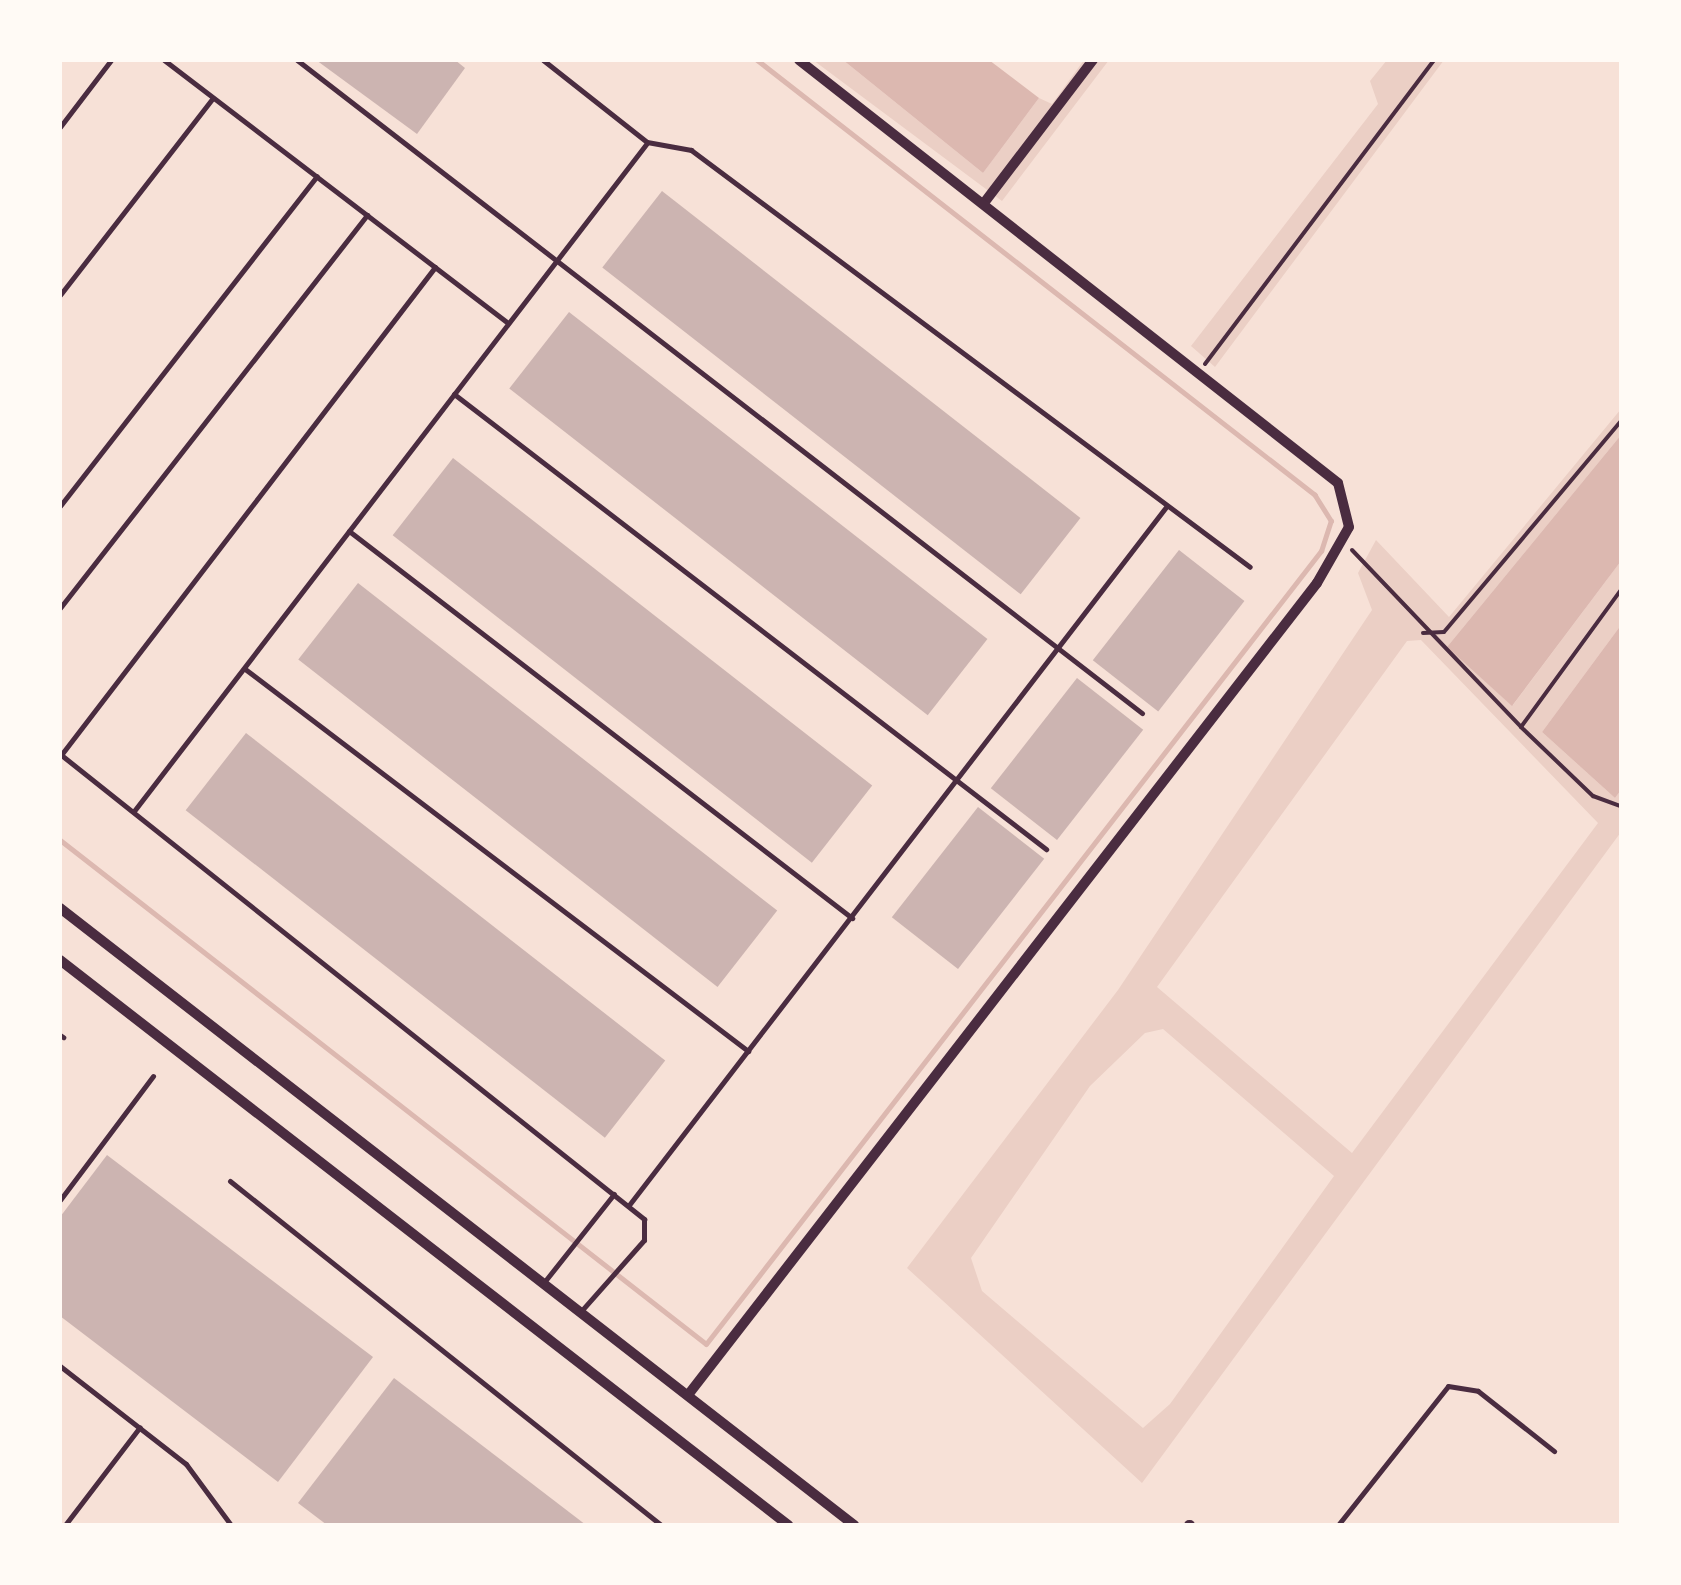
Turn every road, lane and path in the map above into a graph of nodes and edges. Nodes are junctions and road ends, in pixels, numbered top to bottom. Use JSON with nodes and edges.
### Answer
{"nodes":[{"id":1,"x":111,"y":60,"type":"edge"},
{"id":2,"x":164,"y":60,"type":"edge"},
{"id":3,"x":297,"y":60,"type":"edge"},
{"id":4,"x":544,"y":60,"type":"edge"},
{"id":5,"x":799,"y":60,"type":"edge"},
{"id":6,"x":1093,"y":60,"type":"edge"},
{"id":7,"x":1434,"y":60,"type":"edge"},
{"id":8,"x":214,"y":98,"type":"junction"},
{"id":9,"x":60,"y":127,"type":"edge"},
{"id":10,"x":647,"y":142,"type":"junction"},
{"id":11,"x":317,"y":176,"type":"junction"},
{"id":12,"x":984,"y":203,"type":"junction"},
{"id":13,"x":367,"y":216,"type":"junction"},
{"id":14,"x":560,"y":256,"type":"junction"},
{"id":15,"x":435,"y":268,"type":"junction"},
{"id":16,"x":60,"y":294,"type":"edge"},
{"id":17,"x":508,"y":323,"type":"junction"},
{"id":18,"x":1199,"y":371,"type":"junction"},
{"id":19,"x":454,"y":394,"type":"junction"},
{"id":20,"x":1621,"y":422,"type":"edge"},
{"id":21,"x":60,"y":506,"type":"edge"},
{"id":22,"x":1166,"y":507,"type":"junction"},
{"id":23,"x":349,"y":531,"type":"junction"},
{"id":24,"x":1346,"y":542,"type":"junction"},
{"id":25,"x":1250,"y":567,"type":"dead end"},
{"id":26,"x":1621,"y":590,"type":"edge"},
{"id":27,"x":60,"y":608,"type":"edge"},
{"id":28,"x":1423,"y":633,"type":"junction"},
{"id":29,"x":1059,"y":650,"type":"junction"},
{"id":30,"x":244,"y":668,"type":"junction"},
{"id":31,"x":1142,"y":713,"type":"dead end"},
{"id":32,"x":1521,"y":727,"type":"junction"},
{"id":33,"x":60,"y":754,"type":"edge"},
{"id":34,"x":957,"y":782,"type":"junction"},
{"id":35,"x":1621,"y":806,"type":"edge"},
{"id":36,"x":134,"y":811,"type":"junction"},
{"id":37,"x":1046,"y":850,"type":"dead end"},
{"id":38,"x":60,"y":908,"type":"edge"},
{"id":39,"x":852,"y":918,"type":"junction"},
{"id":40,"x":60,"y":960,"type":"edge"},
{"id":41,"x":748,"y":1051,"type":"junction"},
{"id":42,"x":153,"y":1076,"type":"dead end"},
{"id":43,"x":230,"y":1181,"type":"dead end"},
{"id":44,"x":614,"y":1194,"type":"junction"},
{"id":45,"x":60,"y":1200,"type":"edge"},
{"id":46,"x":629,"y":1206,"type":"junction"},
{"id":47,"x":543,"y":1284,"type":"junction"},
{"id":48,"x":580,"y":1312,"type":"junction"},
{"id":49,"x":60,"y":1366,"type":"edge"},
{"id":50,"x":688,"y":1395,"type":"junction"},
{"id":51,"x":140,"y":1428,"type":"junction"},
{"id":52,"x":1554,"y":1451,"type":"dead end"},
{"id":53,"x":841,"y":1521,"type":"edge"},
{"id":54,"x":65,"y":1525,"type":"edge"},
{"id":55,"x":231,"y":1525,"type":"edge"},
{"id":56,"x":661,"y":1525,"type":"edge"},
{"id":57,"x":788,"y":1525,"type":"edge"},
{"id":58,"x":854,"y":1525,"type":"edge"},
{"id":59,"x":1338,"y":1525,"type":"edge"}],
"edges":[{"from":1,"to":9,"type":"lane"},
{"from":2,"to":8,"type":"lane"},
{"from":3,"to":14,"type":"lane"},
{"from":4,"to":10,"type":"lane"},
{"from":5,"to":12,"type":"street"},
{"from":6,"to":12,"type":"street"},
{"from":7,"to":18,"type":"path"},
{"from":8,"to":11,"type":"lane"},
{"from":8,"to":16,"type":"lane"},
{"from":10,"to":14,"type":"lane"},
{"from":10,"to":22,"type":"lane"},
{"from":11,"to":13,"type":"lane"},
{"from":11,"to":21,"type":"lane"},
{"from":12,"to":18,"type":"street"},
{"from":13,"to":15,"type":"lane"},
{"from":13,"to":27,"type":"lane"},
{"from":14,"to":17,"type":"lane"},
{"from":14,"to":29,"type":"lane"},
{"from":15,"to":17,"type":"lane"},
{"from":15,"to":33,"type":"lane"},
{"from":17,"to":19,"type":"lane"},
{"from":18,"to":24,"type":"street"},
{"from":19,"to":23,"type":"lane"},
{"from":19,"to":34,"type":"lane"},
{"from":20,"to":28,"type":"path"},
{"from":22,"to":25,"type":"lane"},
{"from":22,"to":29,"type":"lane"},
{"from":23,"to":30,"type":"lane"},
{"from":23,"to":39,"type":"lane"},
{"from":24,"to":28,"type":"path"},
{"from":24,"to":50,"type":"street"},
{"from":26,"to":32,"type":"path"},
{"from":28,"to":32,"type":"path"},
{"from":29,"to":31,"type":"lane"},
{"from":29,"to":34,"type":"lane"},
{"from":30,"to":36,"type":"lane"},
{"from":30,"to":41,"type":"lane"},
{"from":32,"to":35,"type":"path"},
{"from":33,"to":36,"type":"lane"},
{"from":34,"to":37,"type":"lane"},
{"from":34,"to":39,"type":"lane"},
{"from":36,"to":44,"type":"lane"},
{"from":38,"to":47,"type":"street"},
{"from":39,"to":41,"type":"lane"},
{"from":40,"to":57,"type":"street"},
{"from":41,"to":46,"type":"lane"},
{"from":42,"to":45,"type":"lane"},
{"from":43,"to":56,"type":"lane"},
{"from":44,"to":46,"type":"lane"},
{"from":44,"to":47,"type":"lane"},
{"from":46,"to":48,"type":"lane"},
{"from":47,"to":48,"type":"street"},
{"from":48,"to":50,"type":"street"},
{"from":49,"to":51,"type":"lane"},
{"from":50,"to":53,"type":"street"},
{"from":51,"to":54,"type":"lane"},
{"from":51,"to":55,"type":"lane"},
{"from":52,"to":59,"type":"lane"},
{"from":53,"to":58,"type":"street"}]}
